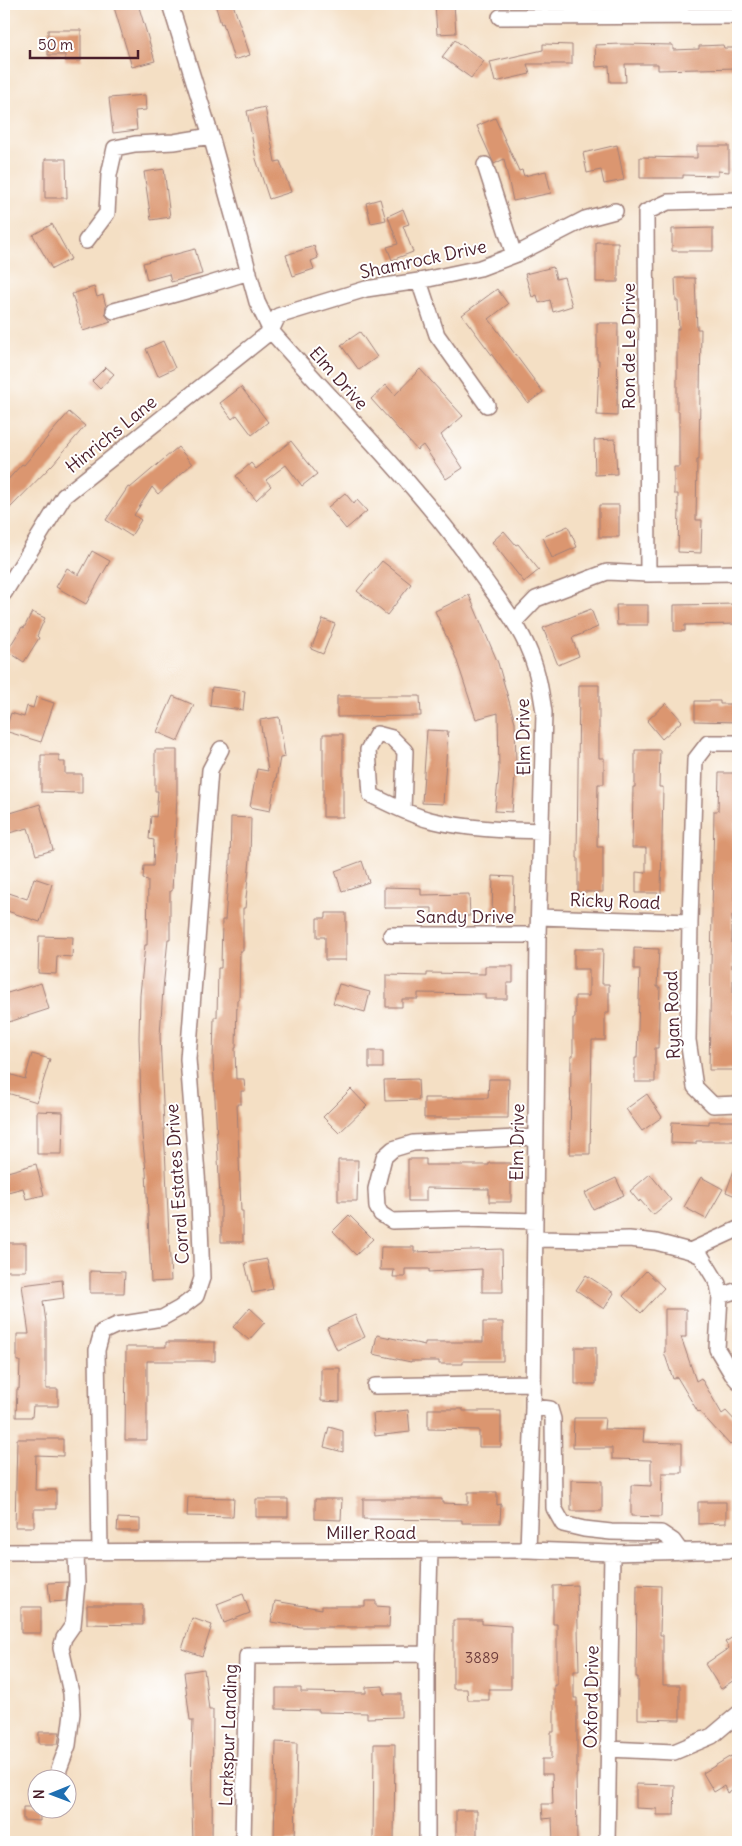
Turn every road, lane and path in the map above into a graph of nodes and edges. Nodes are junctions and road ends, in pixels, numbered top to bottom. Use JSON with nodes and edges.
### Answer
{"nodes":[{"id":1,"x":170,"y":4,"type":"edge"},
{"id":2,"x":573,"y":10,"type":"edge"},
{"id":3,"x":721,"y":10,"type":"edge"},
{"id":4,"x":738,"y":16,"type":"edge"},
{"id":5,"x":500,"y":17,"type":"dead end"},
{"id":6,"x":210,"y":136,"type":"junction"},
{"id":7,"x":485,"y":165,"type":"dead end"},
{"id":8,"x":738,"y":200,"type":"edge"},
{"id":9,"x":615,"y":211,"type":"dead end"},
{"id":10,"x":86,"y":241,"type":"dead end"},
{"id":11,"x":514,"y":255,"type":"junction"},
{"id":12,"x":249,"y":272,"type":"junction"},
{"id":13,"x":418,"y":281,"type":"junction"},
{"id":14,"x":114,"y":311,"type":"dead end"},
{"id":15,"x":271,"y":331,"type":"junction"},
{"id":16,"x":487,"y":405,"type":"dead end"},
{"id":17,"x":738,"y":573,"type":"edge"},
{"id":18,"x":648,"y":574,"type":"junction"},
{"id":19,"x":4,"y":593,"type":"edge"},
{"id":20,"x":514,"y":622,"type":"junction"},
{"id":21,"x":738,"y":744,"type":"edge"},
{"id":22,"x":221,"y":749,"type":"dead end"},
{"id":23,"x":403,"y":810,"type":"junction"},
{"id":24,"x":541,"y":831,"type":"junction"},
{"id":25,"x":539,"y":917,"type":"junction"},
{"id":26,"x":690,"y":922,"type":"junction"},
{"id":27,"x":391,"y":935,"type":"dead end"},
{"id":28,"x":538,"y":935,"type":"junction"},
{"id":29,"x":738,"y":1104,"type":"edge"},
{"id":30,"x":536,"y":1138,"type":"junction"},
{"id":31,"x":535,"y":1221,"type":"junction"},
{"id":32,"x":738,"y":1229,"type":"edge"},
{"id":33,"x":535,"y":1239,"type":"junction"},
{"id":34,"x":690,"y":1251,"type":"junction"},
{"id":35,"x":738,"y":1290,"type":"edge"},
{"id":36,"x":720,"y":1296,"type":"junction"},
{"id":37,"x":738,"y":1381,"type":"edge"},
{"id":38,"x":532,"y":1383,"type":"junction"},
{"id":39,"x":375,"y":1386,"type":"dead end"},
{"id":40,"x":532,"y":1407,"type":"junction"},
{"id":41,"x":528,"y":1550,"type":"junction"},
{"id":42,"x":738,"y":1550,"type":"edge"},
{"id":43,"x":430,"y":1551,"type":"junction"},
{"id":44,"x":4,"y":1552,"type":"edge"},
{"id":45,"x":100,"y":1552,"type":"junction"},
{"id":46,"x":681,"y":1552,"type":"junction"},
{"id":47,"x":76,"y":1553,"type":"junction"},
{"id":48,"x":612,"y":1553,"type":"junction"},
{"id":49,"x":427,"y":1654,"type":"junction"},
{"id":50,"x":738,"y":1714,"type":"edge"},
{"id":51,"x":608,"y":1749,"type":"junction"},
{"id":52,"x":59,"y":1768,"type":"edge"},
{"id":53,"x":243,"y":1842,"type":"edge"},
{"id":54,"x":427,"y":1842,"type":"edge"},
{"id":55,"x":607,"y":1842,"type":"edge"}],
"edges":[{"from":1,"to":6,"type":"street","name":"Elm Drive"},
{"from":2,"to":3,"type":"street"},
{"from":2,"to":5,"type":"street"},
{"from":3,"to":4,"type":"street"},
{"from":6,"to":10,"type":"street"},
{"from":6,"to":12,"type":"street","name":"Elm Drive"},
{"from":7,"to":11,"type":"street"},
{"from":8,"to":18,"type":"street","name":"Ron de Le Drive"},
{"from":9,"to":11,"type":"street","name":"Shamrock Drive"},
{"from":11,"to":13,"type":"street","name":"Shamrock Drive"},
{"from":12,"to":14,"type":"street"},
{"from":12,"to":15,"type":"street","name":"Elm Drive"},
{"from":13,"to":15,"type":"street","name":"Shamrock Drive"},
{"from":13,"to":16,"type":"street"},
{"from":15,"to":19,"type":"street","name":"Hinrichs Lane"},
{"from":15,"to":20,"type":"street","name":"Elm Drive"},
{"from":17,"to":18,"type":"street"},
{"from":18,"to":20,"type":"street"},
{"from":20,"to":24,"type":"street","name":"Elm Drive"},
{"from":21,"to":26,"type":"street","name":"Ryan Road"},
{"from":22,"to":45,"type":"street","name":"Corral Estates Drive"},
{"from":23,"to":23,"type":"street"},
{"from":23,"to":24,"type":"street"},
{"from":24,"to":25,"type":"street","name":"Elm Drive"},
{"from":25,"to":26,"type":"street","name":"Ricky Road"},
{"from":25,"to":28,"type":"street","name":"Elm Drive"},
{"from":26,"to":29,"type":"street","name":"Ryan Road"},
{"from":27,"to":28,"type":"street","name":"Sandy Drive"},
{"from":28,"to":30,"type":"street","name":"Elm Drive"},
{"from":30,"to":31,"type":"street","name":"Elm Drive"},
{"from":30,"to":31,"type":"street"},
{"from":31,"to":33,"type":"street","name":"Elm Drive"},
{"from":32,"to":34,"type":"street"},
{"from":33,"to":34,"type":"street"},
{"from":33,"to":38,"type":"street","name":"Elm Drive"},
{"from":34,"to":36,"type":"street"},
{"from":35,"to":36,"type":"street"},
{"from":36,"to":37,"type":"street"},
{"from":38,"to":39,"type":"street"},
{"from":38,"to":40,"type":"street","name":"Elm Drive"},
{"from":40,"to":41,"type":"street","name":"Elm Drive"},
{"from":40,"to":46,"type":"street"},
{"from":41,"to":43,"type":"street","name":"Miller Road"},
{"from":41,"to":48,"type":"street","name":"Miller Road"},
{"from":42,"to":46,"type":"street","name":"Miller Road"},
{"from":43,"to":45,"type":"street","name":"Miller Road"},
{"from":43,"to":49,"type":"street"},
{"from":44,"to":47,"type":"street","name":"Miller Road"},
{"from":45,"to":47,"type":"street","name":"Miller Road"},
{"from":46,"to":48,"type":"street","name":"Miller Road"},
{"from":47,"to":52,"type":"street"},
{"from":48,"to":51,"type":"street","name":"Oxford Drive"},
{"from":49,"to":53,"type":"street","name":"Larkspur Landing"},
{"from":49,"to":54,"type":"street"},
{"from":50,"to":51,"type":"street"},
{"from":51,"to":55,"type":"street","name":"Oxford Drive"}]}
